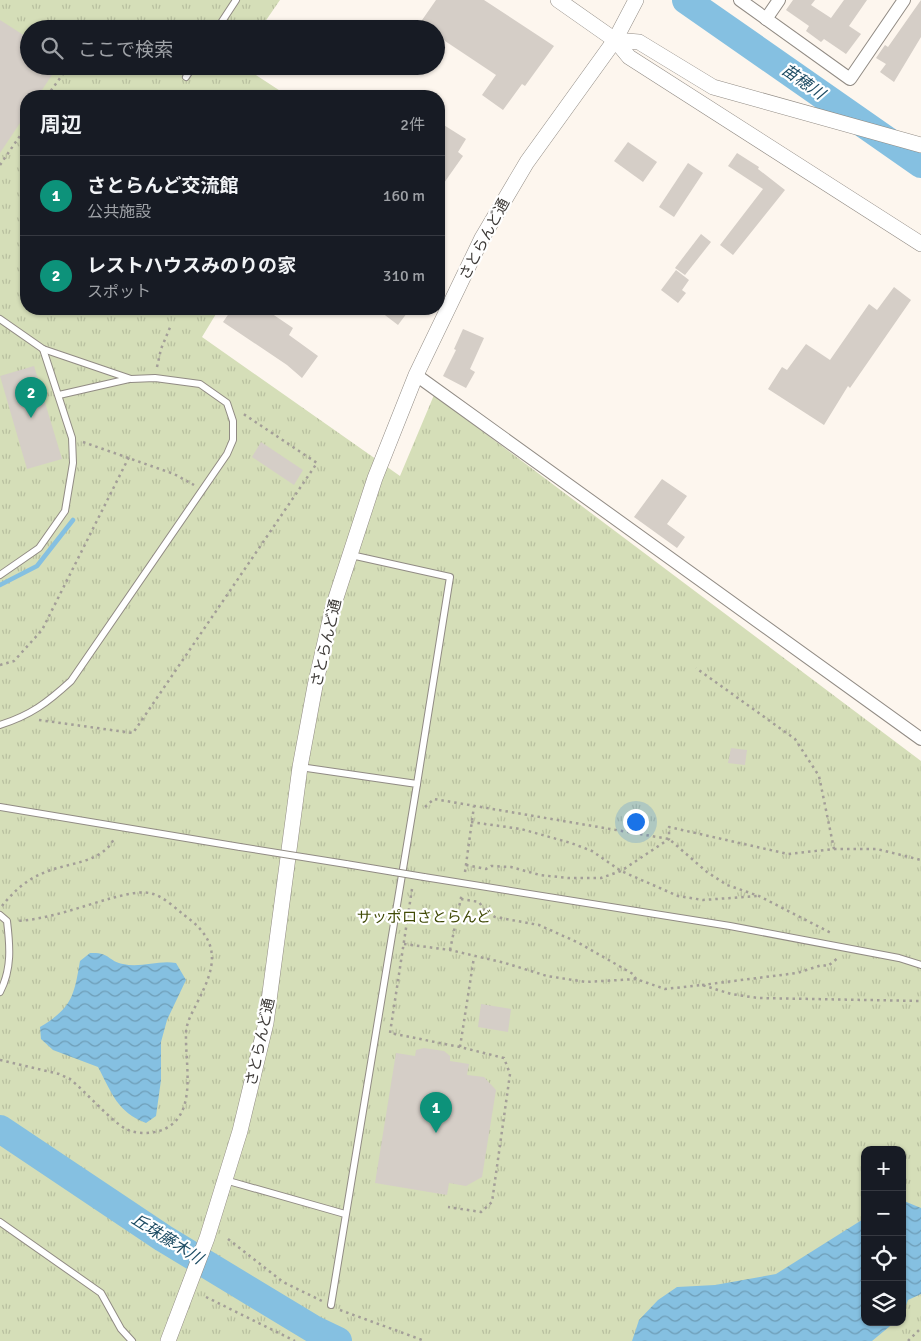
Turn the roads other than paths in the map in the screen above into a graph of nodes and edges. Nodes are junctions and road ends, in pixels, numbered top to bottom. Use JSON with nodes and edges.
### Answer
{"nodes":[{"id":1,"x":236,"y":0,"type":"edge"},
{"id":2,"x":558,"y":0,"type":"edge"},
{"id":3,"x":740,"y":0,"type":"edge"},
{"id":4,"x":779,"y":0,"type":"edge"},
{"id":5,"x":904,"y":0,"type":"edge"},
{"id":6,"x":636,"y":1,"type":"edge"},
{"id":7,"x":766,"y":19,"type":"junction"},
{"id":8,"x":223,"y":20,"type":"edge"},
{"id":9,"x":615,"y":40,"type":"junction"},
{"id":10,"x":921,"y":145,"type":"edge"},
{"id":11,"x":921,"y":244,"type":"edge"},
{"id":12,"x":445,"y":315,"type":"edge"},
{"id":13,"x":445,"y":315,"type":"edge"},
{"id":14,"x":0,"y":319,"type":"edge"},
{"id":15,"x":43,"y":349,"type":"junction"},
{"id":16,"x":416,"y":375,"type":"junction"},
{"id":17,"x":131,"y":379,"type":"junction"},
{"id":18,"x":59,"y":395,"type":"junction"},
{"id":19,"x":350,"y":555,"type":"junction"},
{"id":20,"x":0,"y":575,"type":"edge"},
{"id":21,"x":0,"y":725,"type":"edge"},
{"id":22,"x":921,"y":740,"type":"edge"},
{"id":23,"x":300,"y":767,"type":"junction"},
{"id":24,"x":416,"y":784,"type":"junction"},
{"id":25,"x":0,"y":807,"type":"edge"},
{"id":26,"x":0,"y":915,"type":"edge"},
{"id":27,"x":921,"y":965,"type":"edge"},
{"id":28,"x":0,"y":992,"type":"edge"},
{"id":29,"x":226,"y":1180,"type":"junction"},
{"id":30,"x":345,"y":1214,"type":"junction"},
{"id":31,"x":0,"y":1222,"type":"edge"},
{"id":32,"x":331,"y":1305,"type":"dead end"},
{"id":33,"x":132,"y":1341,"type":"edge"},
{"id":34,"x":168,"y":1341,"type":"edge"}],
"edges":[{"from":1,"to":8,"type":"lane"},
{"from":2,"to":9,"type":"street"},
{"from":3,"to":7,"type":"street"},
{"from":4,"to":7,"type":"street"},
{"from":5,"to":7,"type":"street"},
{"from":6,"to":9,"type":"street","name":"さとらんど通"},
{"from":9,"to":10,"type":"street"},
{"from":9,"to":11,"type":"street"},
{"from":9,"to":13,"type":"street","name":"さとらんど通"},
{"from":12,"to":16,"type":"street","name":"さとらんど通"},
{"from":14,"to":15,"type":"lane"},
{"from":15,"to":17,"type":"lane"},
{"from":15,"to":18,"type":"lane"},
{"from":16,"to":19,"type":"street","name":"さとらんど通"},
{"from":16,"to":22,"type":"street"},
{"from":17,"to":18,"type":"lane"},
{"from":17,"to":21,"type":"lane"},
{"from":18,"to":20,"type":"lane"},
{"from":19,"to":23,"type":"street","name":"さとらんど通"},
{"from":19,"to":24,"type":"lane"},
{"from":23,"to":24,"type":"lane"},
{"from":23,"to":29,"type":"street","name":"さとらんど通"},
{"from":24,"to":30,"type":"lane"},
{"from":25,"to":27,"type":"lane","bridge":true},
{"from":26,"to":28,"type":"lane"},
{"from":29,"to":30,"type":"lane"},
{"from":29,"to":34,"type":"street","name":"さとらんど通"},
{"from":30,"to":32,"type":"lane"},
{"from":31,"to":33,"type":"lane"}]}
